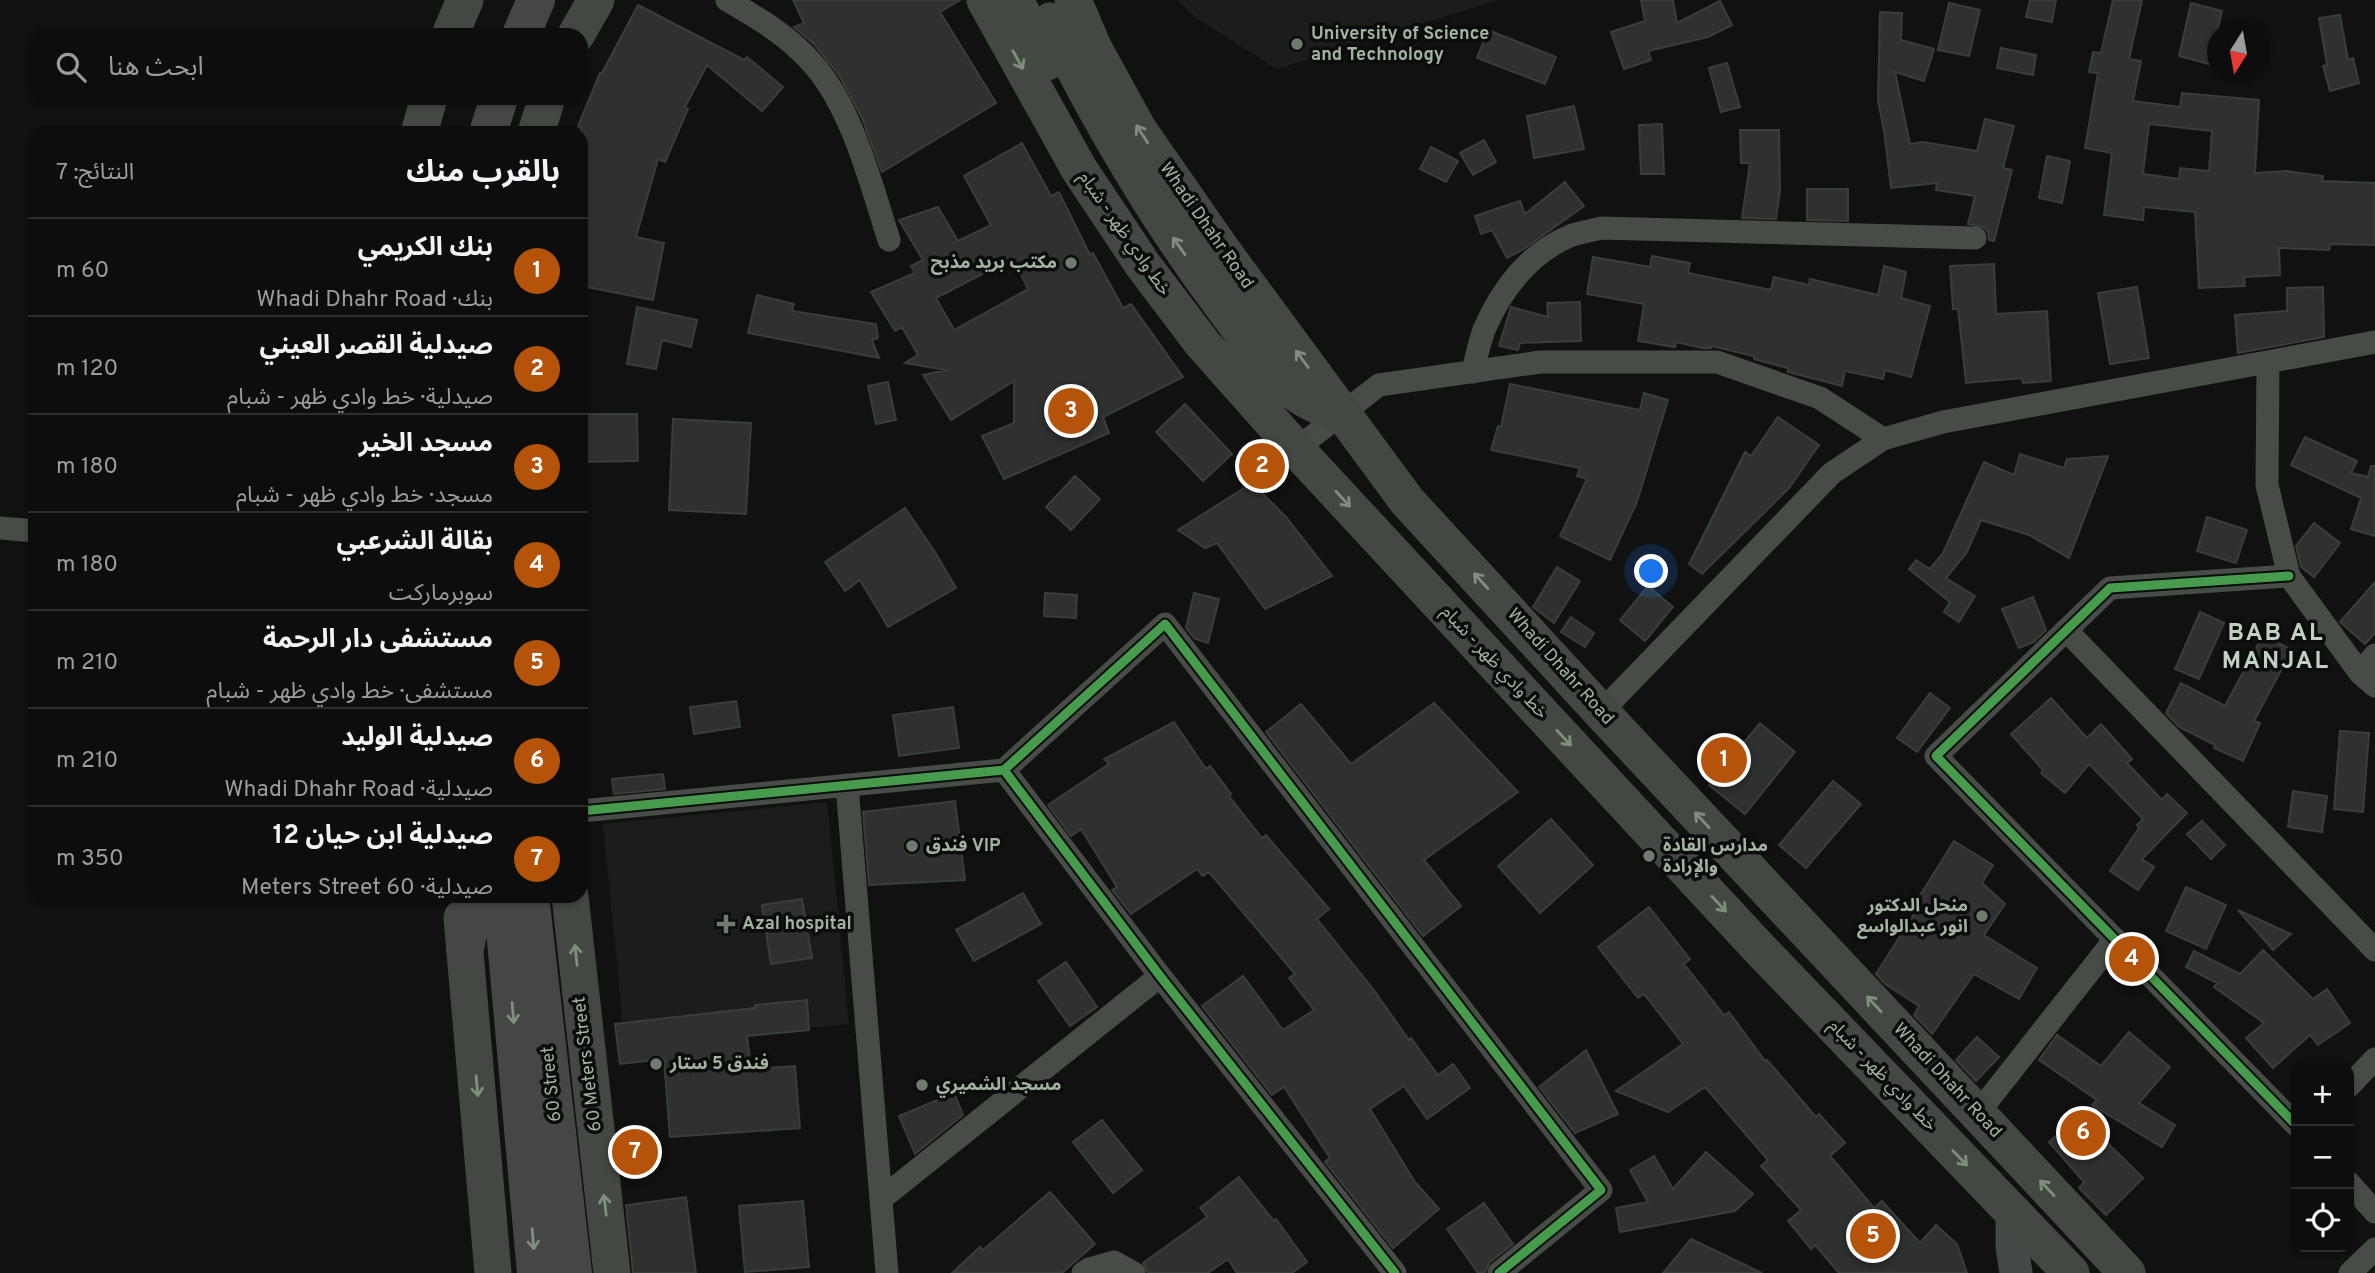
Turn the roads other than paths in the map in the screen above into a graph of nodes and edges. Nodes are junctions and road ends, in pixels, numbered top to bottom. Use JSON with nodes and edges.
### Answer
{"nodes":[{"id":1,"x":465,"y":0,"type":"edge"},
{"id":2,"x":508,"y":0,"type":"edge"},
{"id":3,"x":536,"y":0,"type":"edge"},
{"id":4,"x":596,"y":0,"type":"edge"},
{"id":5,"x":727,"y":0,"type":"edge"},
{"id":6,"x":985,"y":0,"type":"edge"},
{"id":7,"x":1015,"y":0,"type":"edge"},
{"id":8,"x":1040,"y":0,"type":"edge"},
{"id":9,"x":1073,"y":0,"type":"edge"},
{"id":10,"x":453,"y":28,"type":"edge"},
{"id":11,"x":497,"y":28,"type":"edge"},
{"id":12,"x":524,"y":28,"type":"edge"},
{"id":13,"x":580,"y":28,"type":"edge"},
{"id":14,"x":427,"y":105,"type":"edge"},
{"id":15,"x":469,"y":105,"type":"edge"},
{"id":16,"x":497,"y":105,"type":"edge"},
{"id":17,"x":545,"y":105,"type":"edge"},
{"id":18,"x":421,"y":126,"type":"edge"},
{"id":19,"x":464,"y":126,"type":"edge"},
{"id":20,"x":490,"y":126,"type":"edge"},
{"id":21,"x":538,"y":126,"type":"edge"},
{"id":22,"x":1975,"y":238,"type":"dead end"},
{"id":23,"x":889,"y":240,"type":"dead end"},
{"id":24,"x":2375,"y":342,"type":"edge"},
{"id":25,"x":2268,"y":362,"type":"junction"},
{"id":26,"x":1472,"y":372,"type":"junction"},
{"id":27,"x":1343,"y":414,"type":"junction"},
{"id":28,"x":1883,"y":439,"type":"junction"},
{"id":29,"x":1296,"y":449,"type":"junction"},
{"id":30,"x":0,"y":528,"type":"edge"},
{"id":31,"x":28,"y":530,"type":"edge"},
{"id":32,"x":2290,"y":576,"type":"junction"},
{"id":33,"x":2066,"y":630,"type":"junction"},
{"id":34,"x":2375,"y":655,"type":"edge"},
{"id":35,"x":2367,"y":680,"type":"edge"},
{"id":36,"x":1601,"y":712,"type":"junction"},
{"id":37,"x":1004,"y":771,"type":"junction"},
{"id":38,"x":847,"y":785,"type":"junction"},
{"id":39,"x":588,"y":810,"type":"edge"},
{"id":40,"x":460,"y":903,"type":"edge"},
{"id":41,"x":475,"y":903,"type":"edge"},
{"id":42,"x":503,"y":903,"type":"edge"},
{"id":43,"x":531,"y":903,"type":"edge"},
{"id":44,"x":571,"y":903,"type":"edge"},
{"id":45,"x":1788,"y":913,"type":"junction"},
{"id":46,"x":2115,"y":939,"type":"junction"},
{"id":47,"x":1756,"y":945,"type":"junction"},
{"id":48,"x":465,"y":948,"type":"junction"},
{"id":49,"x":2375,"y":950,"type":"edge"},
{"id":50,"x":1160,"y":976,"type":"junction"},
{"id":51,"x":2375,"y":1059,"type":"edge"},
{"id":52,"x":2354,"y":1081,"type":"edge"},
{"id":53,"x":1978,"y":1113,"type":"junction"},
{"id":54,"x":2291,"y":1120,"type":"edge"},
{"id":55,"x":2354,"y":1189,"type":"edge"},
{"id":56,"x":881,"y":1199,"type":"junction"},
{"id":57,"x":2012,"y":1212,"type":"junction"},
{"id":58,"x":2375,"y":1212,"type":"edge"},
{"id":59,"x":2084,"y":1227,"type":"junction"},
{"id":60,"x":2375,"y":1249,"type":"edge"},
{"id":61,"x":2063,"y":1265,"type":"edge"},
{"id":62,"x":493,"y":1273,"type":"edge"},
{"id":63,"x":536,"y":1273,"type":"edge"},
{"id":64,"x":573,"y":1273,"type":"edge"},
{"id":65,"x":612,"y":1273,"type":"edge"},
{"id":66,"x":887,"y":1273,"type":"edge"},
{"id":67,"x":1083,"y":1273,"type":"edge"},
{"id":68,"x":1134,"y":1273,"type":"edge"},
{"id":69,"x":1395,"y":1273,"type":"edge"},
{"id":70,"x":1499,"y":1273,"type":"edge"},
{"id":71,"x":2016,"y":1273,"type":"edge"},
{"id":72,"x":2127,"y":1273,"type":"edge"},
{"id":73,"x":2350,"y":1273,"type":"edge"}],
"edges":[{"from":1,"to":10,"type":"main road"},
{"from":2,"to":11,"type":"highway"},
{"from":3,"to":12,"type":"highway"},
{"from":4,"to":13,"type":"main road"},
{"from":5,"to":23,"type":"street"},
{"from":6,"to":29,"type":"main road","name":"خط وادي ظهر - شبام","one_way":true},
{"from":7,"to":29,"type":"main road"},
{"from":27,"to":8,"type":"main road","one_way":true},
{"from":27,"to":9,"type":"main road","name":"Whadi Dhahr Road","one_way":true},
{"from":14,"to":18,"type":"main road"},
{"from":15,"to":19,"type":"highway"},
{"from":16,"to":20,"type":"highway"},
{"from":17,"to":21,"type":"main road"},
{"from":22,"to":26,"type":"street"},
{"from":24,"to":25,"type":"street"},
{"from":25,"to":28,"type":"street"},
{"from":25,"to":32,"type":"street"},
{"from":26,"to":27,"type":"street"},
{"from":26,"to":28,"type":"street"},
{"from":27,"to":29,"type":"street"},
{"from":36,"to":27,"type":"main road","name":"Whadi Dhahr Road","one_way":true},
{"from":28,"to":36,"type":"street"},
{"from":29,"to":47,"type":"main road","name":"خط وادي ظهر - شبام","one_way":true},
{"from":30,"to":31,"type":"street"},
{"from":32,"to":33,"type":"street"},
{"from":32,"to":35,"type":"street"},
{"from":33,"to":46,"type":"street"},
{"from":33,"to":49,"type":"street"},
{"from":34,"to":35,"type":"street"},
{"from":45,"to":36,"type":"main road","name":"Whadi Dhahr Road","one_way":true},
{"from":37,"to":38,"type":"street"},
{"from":37,"to":50,"type":"street"},
{"from":37,"to":70,"type":"street"},
{"from":38,"to":39,"type":"street"},
{"from":38,"to":56,"type":"street"},
{"from":40,"to":48,"type":"main road"},
{"from":41,"to":48,"type":"highway"},
{"from":42,"to":63,"type":"highway","name":"60 Street","one_way":true},
{"from":43,"to":64,"type":"highway","name":"60 Street"},
{"from":65,"to":44,"type":"main road","name":"60 Meters Street","one_way":true},
{"from":45,"to":47,"type":"main road"},
{"from":53,"to":45,"type":"main road","name":"Whadi Dhahr Road","one_way":true},
{"from":46,"to":53,"type":"street"},
{"from":46,"to":54,"type":"street"},
{"from":47,"to":57,"type":"main road","name":"خط وادي ظهر - شبام","one_way":true},
{"from":48,"to":62,"type":"main road","one_way":true},
{"from":50,"to":56,"type":"street"},
{"from":50,"to":69,"type":"street"},
{"from":51,"to":52,"type":"street"},
{"from":59,"to":53,"type":"main road","name":"Whadi Dhahr Road","one_way":true},
{"from":55,"to":58,"type":"street"},
{"from":56,"to":66,"type":"street"},
{"from":57,"to":61,"type":"main road","name":"خط وادي ظهر - شبام"},
{"from":57,"to":71,"type":"street"},
{"from":59,"to":61,"type":"main road"},
{"from":59,"to":72,"type":"main road","name":"Whadi Dhahr Road"},
{"from":60,"to":73,"type":"street"},
{"from":67,"to":68,"type":"street"}]}
